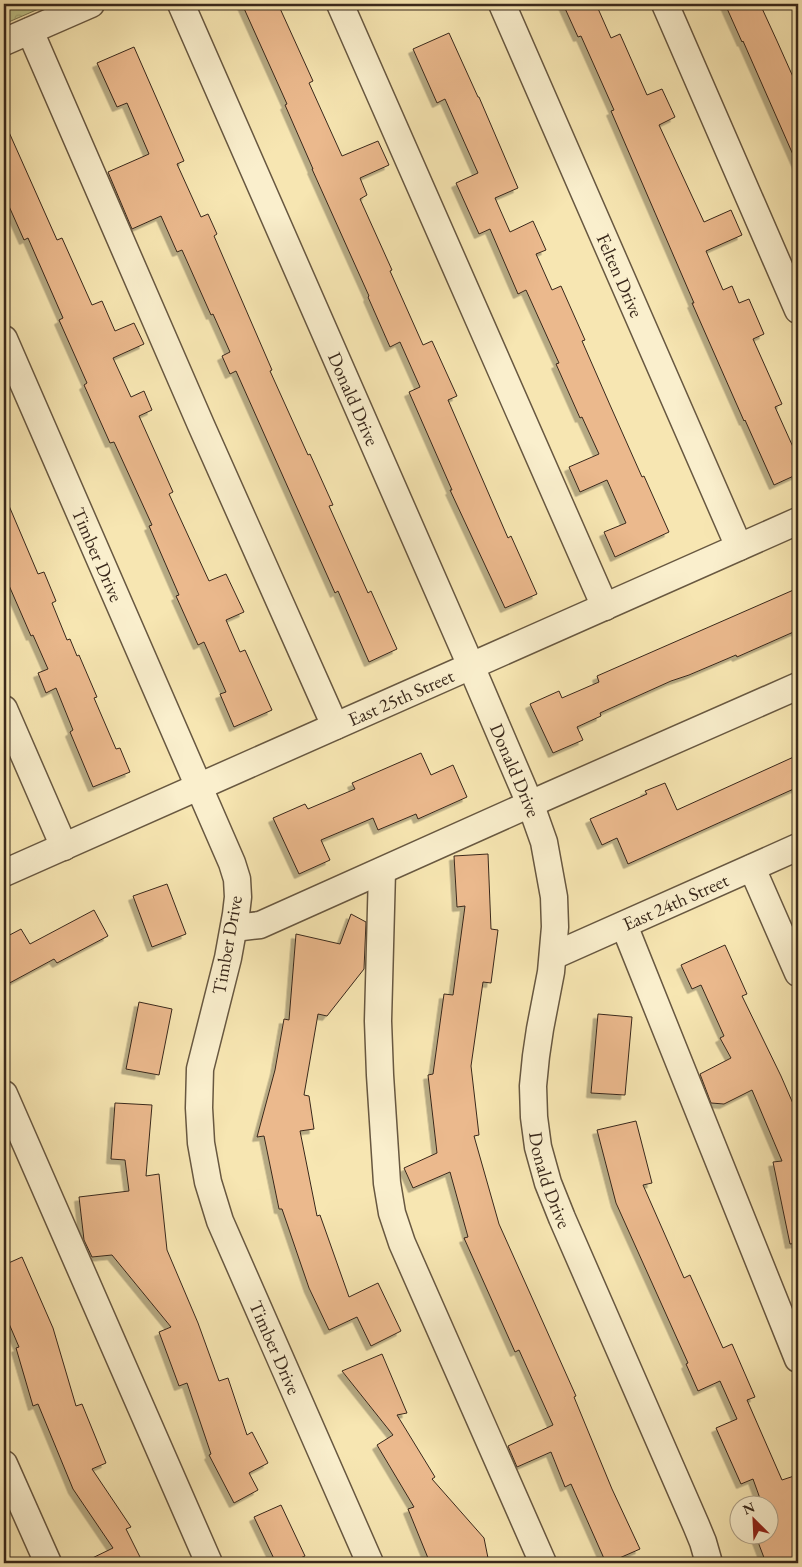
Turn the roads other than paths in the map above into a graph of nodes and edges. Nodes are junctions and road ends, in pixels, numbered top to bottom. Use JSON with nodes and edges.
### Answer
{"nodes":[{"id":1,"x":91,"y":4,"type":"edge"},
{"id":2,"x":181,"y":4,"type":"edge"},
{"id":3,"x":340,"y":4,"type":"edge"},
{"id":4,"x":502,"y":4,"type":"edge"},
{"id":5,"x":664,"y":4,"type":"edge"},
{"id":6,"x":30,"y":31,"type":"junction"},
{"id":7,"x":4,"y":42,"type":"edge"},
{"id":8,"x":798,"y":310,"type":"edge"},
{"id":9,"x":4,"y":339,"type":"edge"},
{"id":10,"x":798,"y":521,"type":"edge"},
{"id":11,"x":739,"y":547,"type":"junction"},
{"id":12,"x":605,"y":607,"type":"junction"},
{"id":13,"x":471,"y":666,"type":"junction"},
{"id":14,"x":798,"y":686,"type":"edge"},
{"id":15,"x":4,"y":709,"type":"edge"},
{"id":16,"x":335,"y":726,"type":"junction"},
{"id":17,"x":199,"y":787,"type":"junction"},
{"id":18,"x":530,"y":804,"type":"junction"},
{"id":19,"x":64,"y":847,"type":"junction"},
{"id":20,"x":798,"y":847,"type":"edge"},
{"id":21,"x":752,"y":868,"type":"junction"},
{"id":22,"x":382,"y":872,"type":"junction"},
{"id":23,"x":4,"y":873,"type":"edge"},
{"id":24,"x":624,"y":925,"type":"junction"},
{"id":25,"x":234,"y":928,"type":"junction"},
{"id":26,"x":553,"y":956,"type":"junction"},
{"id":27,"x":798,"y":973,"type":"edge"},
{"id":28,"x":4,"y":1094,"type":"edge"},
{"id":29,"x":798,"y":1360,"type":"edge"},
{"id":30,"x":4,"y":1464,"type":"edge"},
{"id":31,"x":14,"y":1514,"type":"edge"},
{"id":32,"x":48,"y":1563,"type":"edge"},
{"id":33,"x":209,"y":1563,"type":"edge"},
{"id":34,"x":370,"y":1563,"type":"edge"},
{"id":35,"x":543,"y":1563,"type":"edge"},
{"id":36,"x":709,"y":1563,"type":"edge"}],
"edges":[{"from":1,"to":6,"type":"street"},
{"from":2,"to":13,"type":"street","name":"Donald Drive"},
{"from":3,"to":12,"type":"street"},
{"from":4,"to":11,"type":"street","name":"Felten Drive"},
{"from":5,"to":8,"type":"street"},
{"from":6,"to":7,"type":"street"},
{"from":6,"to":16,"type":"street"},
{"from":9,"to":17,"type":"street","name":"Timber Drive"},
{"from":10,"to":11,"type":"street","name":"East 25th Street"},
{"from":11,"to":12,"type":"street","name":"East 25th Street"},
{"from":12,"to":13,"type":"street","name":"East 25th Street"},
{"from":13,"to":16,"type":"street","name":"East 25th Street"},
{"from":13,"to":18,"type":"street","name":"Donald Drive"},
{"from":14,"to":18,"type":"street"},
{"from":15,"to":19,"type":"street"},
{"from":16,"to":17,"type":"street","name":"East 25th Street"},
{"from":17,"to":19,"type":"street","name":"East 25th Street"},
{"from":17,"to":25,"type":"street","name":"Timber Drive"},
{"from":18,"to":22,"type":"street"},
{"from":18,"to":26,"type":"street","name":"Donald Drive"},
{"from":19,"to":23,"type":"street","name":"East 25th Street"},
{"from":20,"to":21,"type":"street","name":"East 24th Street"},
{"from":21,"to":24,"type":"street","name":"East 24th Street"},
{"from":21,"to":27,"type":"street"},
{"from":22,"to":25,"type":"street"},
{"from":22,"to":35,"type":"street"},
{"from":24,"to":26,"type":"street","name":"East 24th Street"},
{"from":24,"to":29,"type":"street"},
{"from":25,"to":34,"type":"street","name":"Timber Drive"},
{"from":26,"to":36,"type":"street","name":"Donald Drive"},
{"from":28,"to":33,"type":"street"},
{"from":30,"to":31,"type":"street"},
{"from":31,"to":32,"type":"street"}]}
